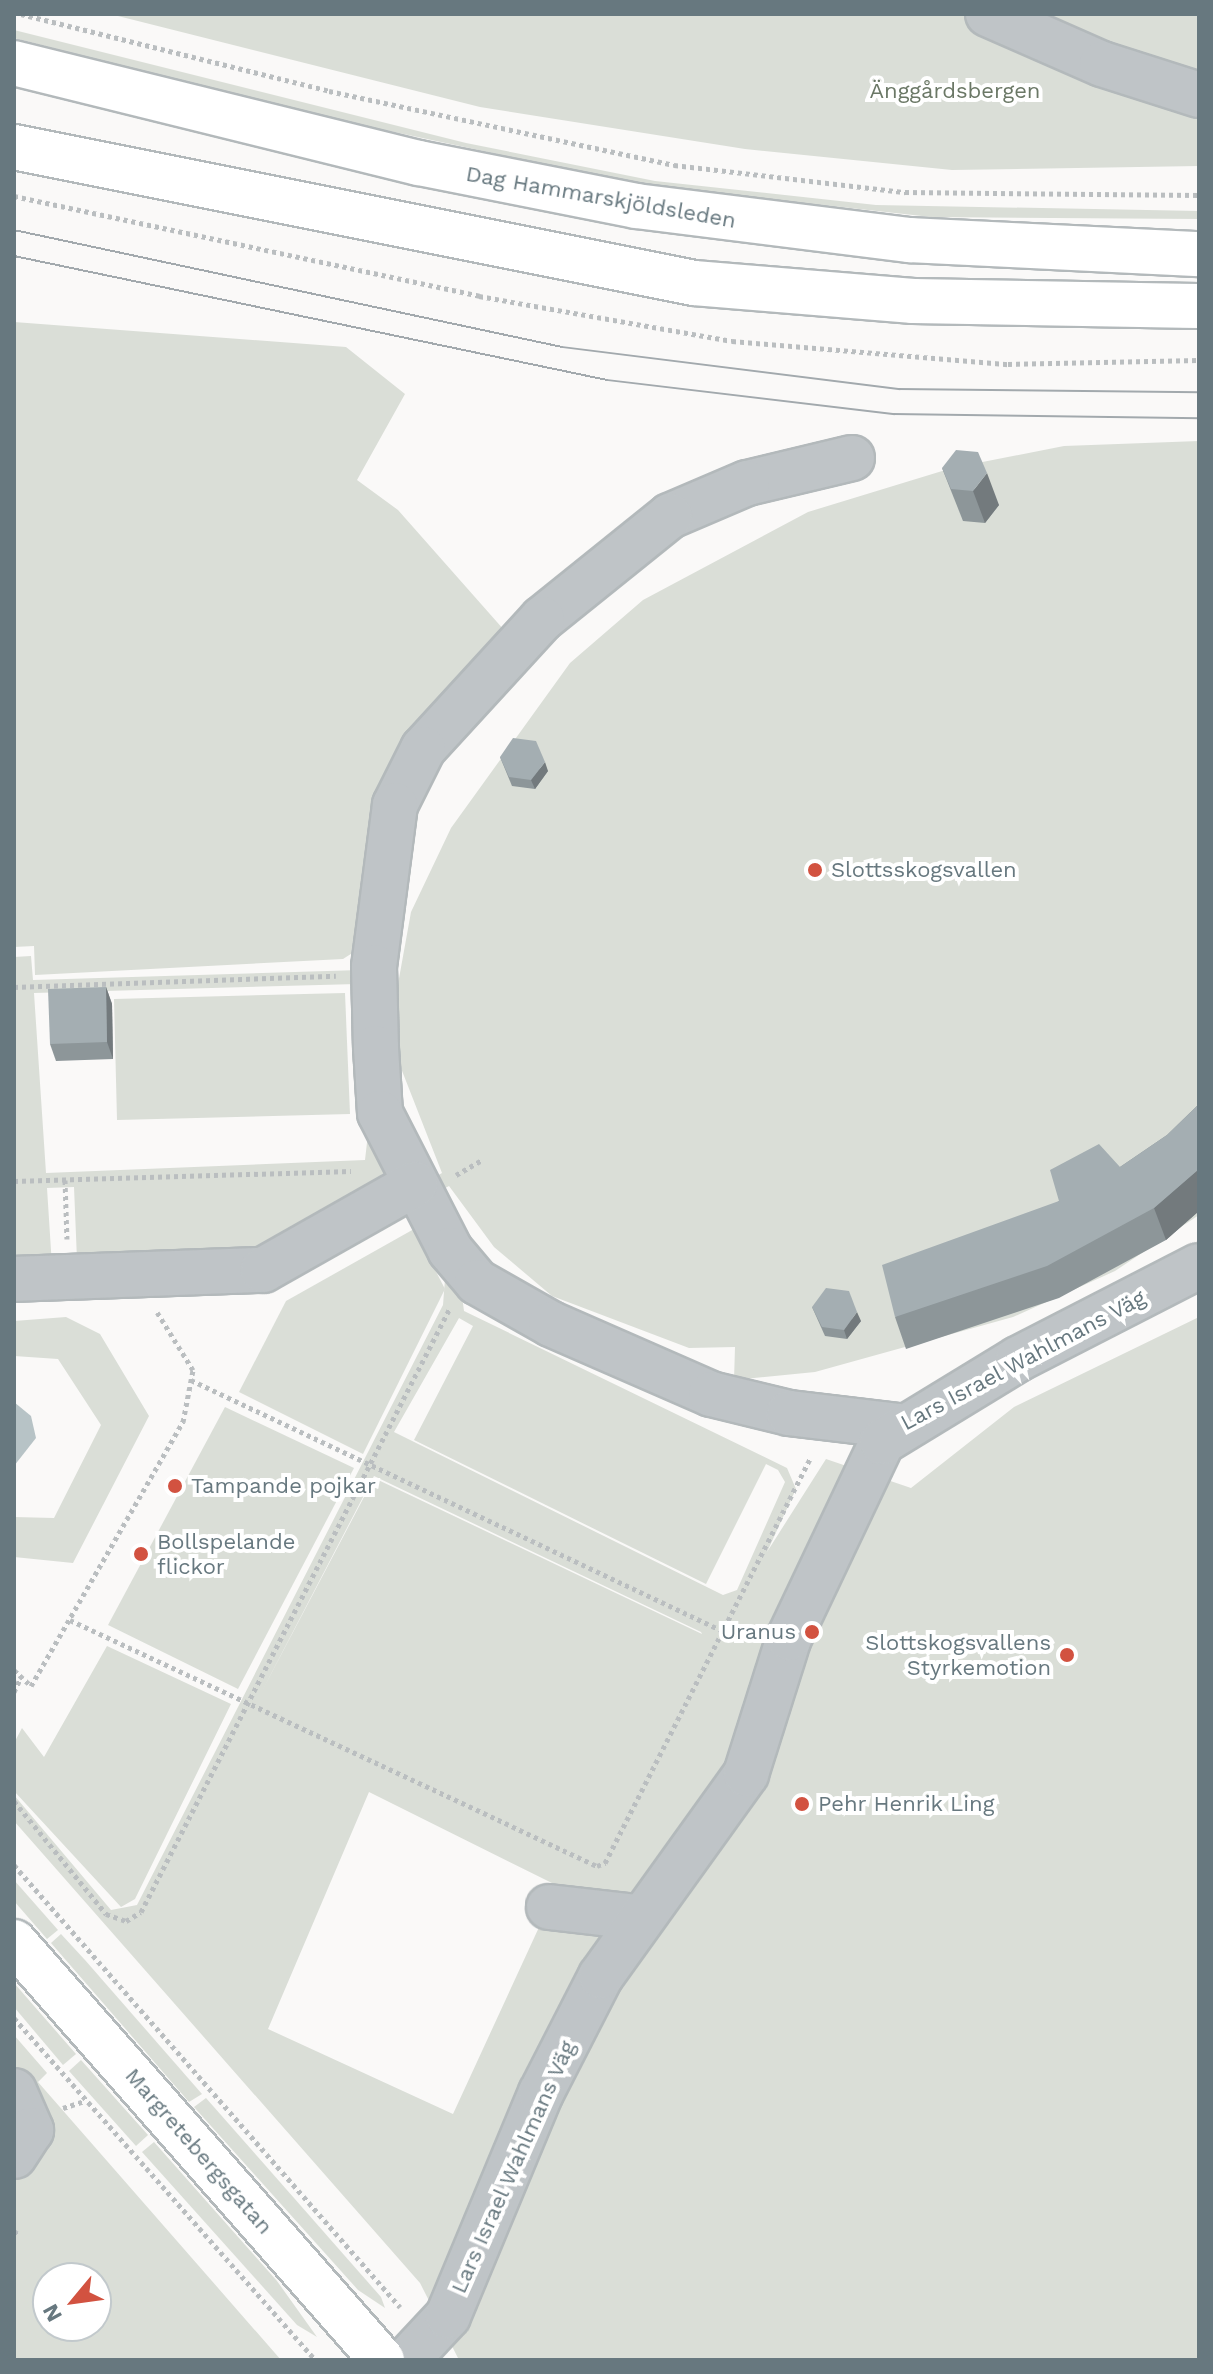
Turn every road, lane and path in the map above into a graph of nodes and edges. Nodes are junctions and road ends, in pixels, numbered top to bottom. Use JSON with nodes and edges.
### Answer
{"nodes":[{"id":1,"x":21,"y":14,"type":"edge"},
{"id":2,"x":988,"y":14,"type":"edge"},
{"id":3,"x":14,"y":63,"type":"edge"},
{"id":4,"x":1183,"y":92,"type":"edge"},
{"id":5,"x":14,"y":147,"type":"edge"},
{"id":6,"x":1199,"y":195,"type":"edge"},
{"id":7,"x":14,"y":196,"type":"edge"},
{"id":8,"x":1199,"y":254,"type":"edge"},
{"id":9,"x":309,"y":256,"type":"dead end"},
{"id":10,"x":1199,"y":306,"type":"edge"},
{"id":11,"x":852,"y":458,"type":"dead end"},
{"id":12,"x":348,"y":976,"type":"dead end"},
{"id":13,"x":14,"y":987,"type":"edge"},
{"id":14,"x":360,"y":1171,"type":"dead end"},
{"id":15,"x":14,"y":1181,"type":"edge"},
{"id":16,"x":415,"y":1184,"type":"junction"},
{"id":17,"x":1199,"y":1266,"type":"edge"},
{"id":18,"x":14,"y":1279,"type":"edge"},
{"id":19,"x":453,"y":1292,"type":"dead end"},
{"id":20,"x":149,"y":1300,"type":"dead end"},
{"id":21,"x":191,"y":1380,"type":"junction"},
{"id":22,"x":898,"y":1426,"type":"junction"},
{"id":23,"x":817,"y":1442,"type":"dead end"},
{"id":24,"x":368,"y":1464,"type":"junction"},
{"id":25,"x":70,"y":1620,"type":"junction"},
{"id":26,"x":723,"y":1631,"type":"junction"},
{"id":27,"x":14,"y":1670,"type":"edge"},
{"id":28,"x":21,"y":1677,"type":"junction"},
{"id":29,"x":14,"y":1692,"type":"edge"},
{"id":30,"x":248,"y":1703,"type":"junction"},
{"id":31,"x":14,"y":1801,"type":"edge"},
{"id":32,"x":14,"y":1865,"type":"edge"},
{"id":33,"x":549,"y":1907,"type":"dead end"},
{"id":34,"x":637,"y":1917,"type":"junction"},
{"id":35,"x":14,"y":1942,"type":"edge"},
{"id":36,"x":14,"y":2018,"type":"edge"},
{"id":37,"x":14,"y":2091,"type":"edge"},
{"id":38,"x":14,"y":2156,"type":"edge"},
{"id":39,"x":417,"y":2352,"type":"edge"},
{"id":40,"x":315,"y":2360,"type":"edge"},
{"id":41,"x":382,"y":2360,"type":"edge"}],
"edges":[{"from":1,"to":6,"type":"path"},
{"from":2,"to":4,"type":"street"},
{"from":3,"to":8,"type":"main road","name":"Dag Hammarskjöldsleden"},
{"from":5,"to":10,"type":"main road"},
{"from":7,"to":9,"type":"path"},
{"from":11,"to":16,"type":"street"},
{"from":12,"to":13,"type":"path"},
{"from":14,"to":15,"type":"path"},
{"from":16,"to":18,"type":"street"},
{"from":16,"to":22,"type":"street"},
{"from":17,"to":22,"type":"street","name":"Lars Israel Wahlmans Väg"},
{"from":19,"to":24,"type":"path"},
{"from":20,"to":21,"type":"path"},
{"from":21,"to":24,"type":"path"},
{"from":21,"to":25,"type":"path"},
{"from":22,"to":34,"type":"street","name":"Lars Israel Wahlmans Väg"},
{"from":23,"to":26,"type":"path"},
{"from":24,"to":26,"type":"path"},
{"from":24,"to":30,"type":"path"},
{"from":25,"to":28,"type":"path"},
{"from":25,"to":30,"type":"path"},
{"from":26,"to":30,"type":"path"},
{"from":27,"to":28,"type":"path"},
{"from":28,"to":29,"type":"path"},
{"from":30,"to":31,"type":"path"},
{"from":32,"to":39,"type":"path"},
{"from":33,"to":34,"type":"street"},
{"from":34,"to":39,"type":"street","name":"Lars Israel Wahlmans Väg"},
{"from":35,"to":41,"type":"main road","name":"Margretebergsgatan"},
{"from":36,"to":40,"type":"path"},
{"from":37,"to":38,"type":"street"}]}
